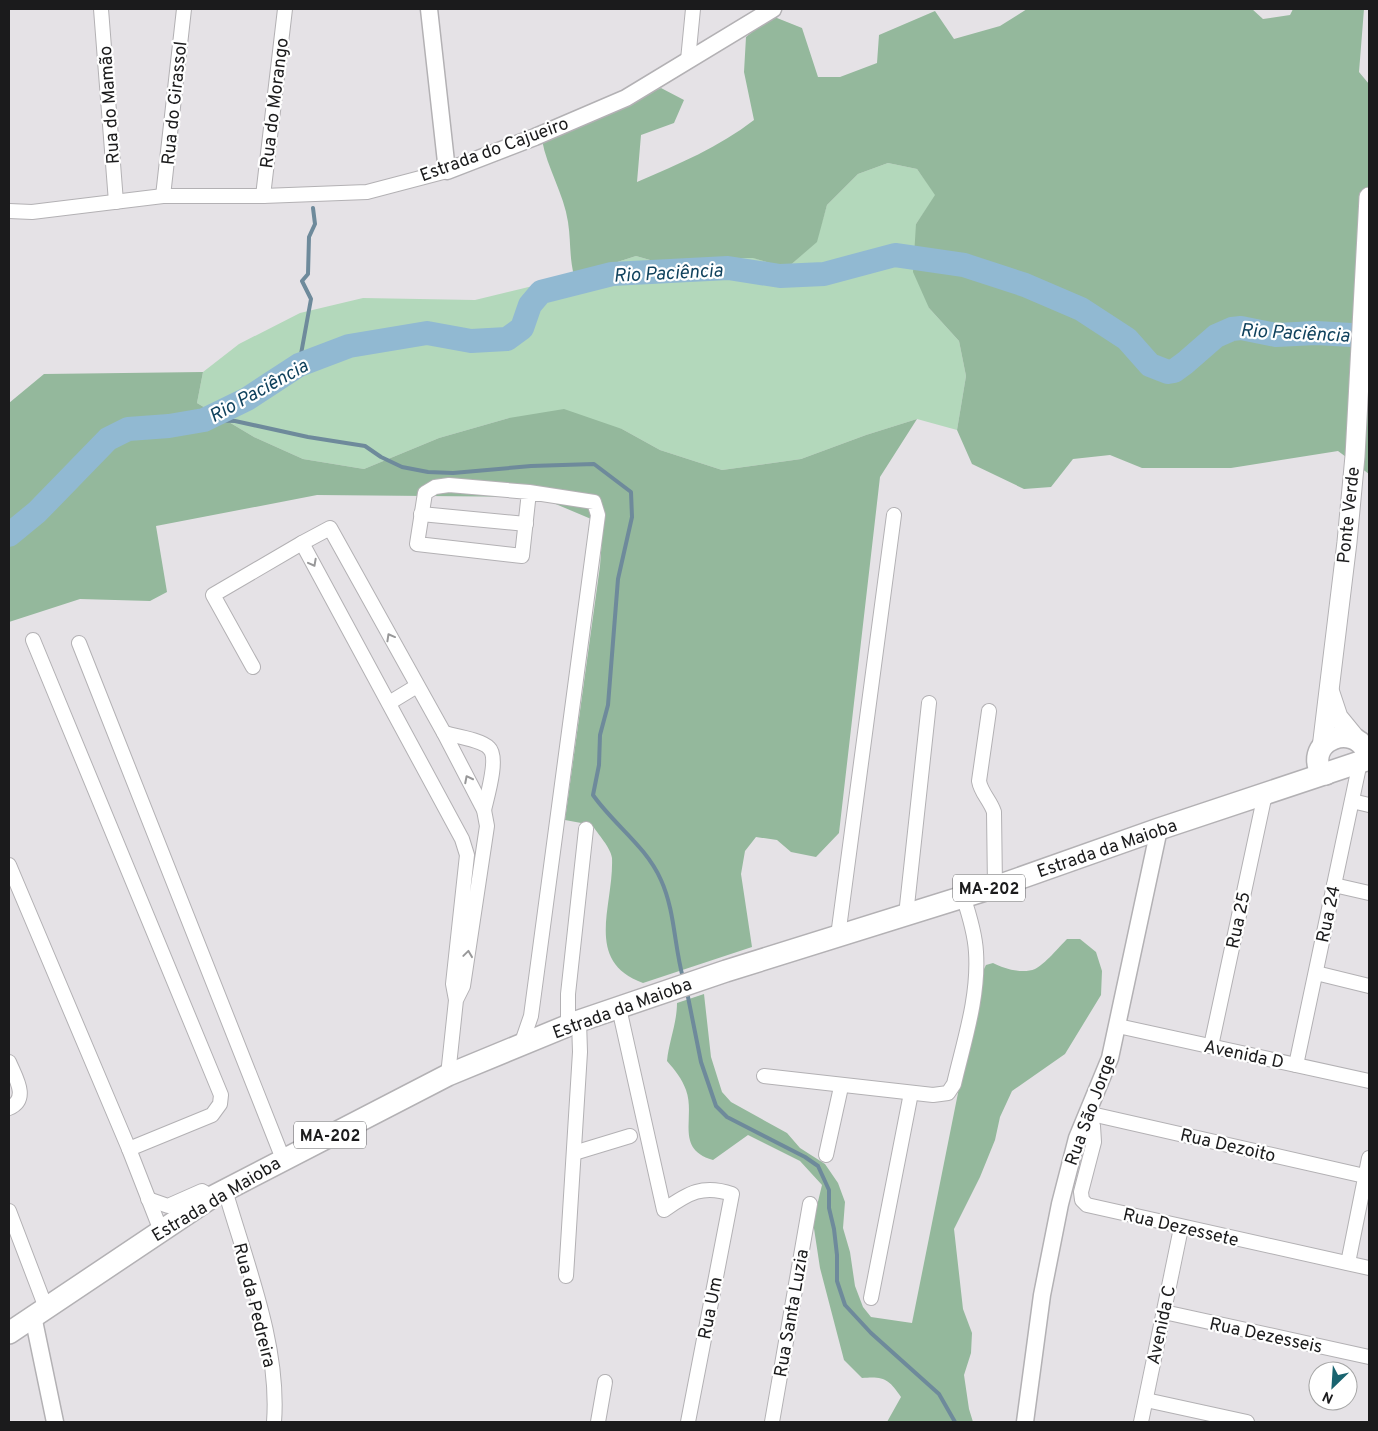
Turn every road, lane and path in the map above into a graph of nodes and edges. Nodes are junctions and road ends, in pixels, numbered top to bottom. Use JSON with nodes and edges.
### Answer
{"nodes":[{"id":1,"x":101,"y":9,"type":"edge"},
{"id":2,"x":184,"y":9,"type":"edge"},
{"id":3,"x":285,"y":9,"type":"edge"},
{"id":4,"x":429,"y":9,"type":"edge"},
{"id":5,"x":693,"y":9,"type":"edge"},
{"id":6,"x":773,"y":9,"type":"edge"},
{"id":7,"x":688,"y":60,"type":"junction"},
{"id":8,"x":447,"y":170,"type":"junction"},
{"id":9,"x":163,"y":196,"type":"junction"},
{"id":10,"x":263,"y":196,"type":"junction"},
{"id":11,"x":1369,"y":197,"type":"edge"},
{"id":12,"x":116,"y":202,"type":"junction"},
{"id":13,"x":9,"y":211,"type":"edge"},
{"id":14,"x":529,"y":492,"type":"junction"},
{"id":15,"x":421,"y":514,"type":"junction"},
{"id":16,"x":894,"y":515,"type":"dead end"},
{"id":17,"x":526,"y":524,"type":"junction"},
{"id":18,"x":302,"y":543,"type":"junction"},
{"id":19,"x":33,"y":640,"type":"dead end"},
{"id":20,"x":79,"y":643,"type":"dead end"},
{"id":21,"x":253,"y":667,"type":"dead end"},
{"id":22,"x":1328,"y":682,"type":"junction"},
{"id":23,"x":417,"y":686,"type":"junction"},
{"id":24,"x":929,"y":703,"type":"dead end"},
{"id":25,"x":389,"y":704,"type":"junction"},
{"id":26,"x":989,"y":711,"type":"dead end"},
{"id":27,"x":444,"y":732,"type":"junction"},
{"id":28,"x":1363,"y":751,"type":"edge"},
{"id":29,"x":1322,"y":759,"type":"junction"},
{"id":30,"x":1274,"y":791,"type":"junction"},
{"id":31,"x":1352,"y":801,"type":"junction"},
{"id":32,"x":1369,"y":806,"type":"edge"},
{"id":33,"x":484,"y":810,"type":"junction"},
{"id":34,"x":586,"y":829,"type":"dead end"},
{"id":35,"x":1158,"y":829,"type":"junction"},
{"id":36,"x":466,"y":855,"type":"junction"},
{"id":37,"x":482,"y":856,"type":"junction"},
{"id":38,"x":9,"y":866,"type":"edge"},
{"id":39,"x":1334,"y":885,"type":"junction"},
{"id":40,"x":994,"y":886,"type":"junction"},
{"id":41,"x":1369,"y":893,"type":"edge"},
{"id":42,"x":963,"y":896,"type":"junction"},
{"id":43,"x":906,"y":915,"type":"junction"},
{"id":44,"x":838,"y":936,"type":"junction"},
{"id":45,"x":1316,"y":973,"type":"junction"},
{"id":46,"x":1369,"y":986,"type":"edge"},
{"id":47,"x":456,"y":1000,"type":"junction"},
{"id":48,"x":620,"y":1008,"type":"junction"},
{"id":49,"x":573,"y":1024,"type":"junction"},
{"id":50,"x":1118,"y":1026,"type":"junction"},
{"id":51,"x":521,"y":1045,"type":"junction"},
{"id":52,"x":1211,"y":1046,"type":"junction"},
{"id":53,"x":9,"y":1062,"type":"edge"},
{"id":54,"x":1296,"y":1065,"type":"junction"},
{"id":55,"x":448,"y":1075,"type":"junction"},
{"id":56,"x":764,"y":1076,"type":"dead end"},
{"id":57,"x":1369,"y":1081,"type":"edge"},
{"id":58,"x":841,"y":1087,"type":"junction"},
{"id":59,"x":911,"y":1093,"type":"junction"},
{"id":60,"x":9,"y":1108,"type":"edge"},
{"id":61,"x":1087,"y":1113,"type":"junction"},
{"id":62,"x":630,"y":1136,"type":"dead end"},
{"id":63,"x":129,"y":1149,"type":"junction"},
{"id":64,"x":574,"y":1153,"type":"junction"},
{"id":65,"x":826,"y":1155,"type":"dead end"},
{"id":66,"x":1369,"y":1158,"type":"edge"},
{"id":67,"x":283,"y":1159,"type":"junction"},
{"id":68,"x":1367,"y":1176,"type":"edge"},
{"id":69,"x":219,"y":1194,"type":"junction"},
{"id":70,"x":148,"y":1199,"type":"junction"},
{"id":71,"x":810,"y":1204,"type":"dead end"},
{"id":72,"x":9,"y":1211,"type":"edge"},
{"id":73,"x":1181,"y":1228,"type":"junction"},
{"id":74,"x":161,"y":1231,"type":"junction"},
{"id":75,"x":1348,"y":1263,"type":"junction"},
{"id":76,"x":1369,"y":1268,"type":"edge"},
{"id":77,"x":566,"y":1276,"type":"dead end"},
{"id":78,"x":871,"y":1298,"type":"dead end"},
{"id":79,"x":39,"y":1312,"type":"junction"},
{"id":80,"x":1164,"y":1312,"type":"junction"},
{"id":81,"x":9,"y":1332,"type":"edge"},
{"id":82,"x":1369,"y":1357,"type":"edge"},
{"id":83,"x":605,"y":1382,"type":"dead end"},
{"id":84,"x":1146,"y":1400,"type":"junction"},
{"id":85,"x":55,"y":1422,"type":"edge"},
{"id":86,"x":274,"y":1422,"type":"edge"},
{"id":87,"x":598,"y":1422,"type":"edge"},
{"id":88,"x":688,"y":1422,"type":"edge"},
{"id":89,"x":772,"y":1422,"type":"edge"},
{"id":90,"x":1024,"y":1422,"type":"edge"},
{"id":91,"x":1141,"y":1422,"type":"edge"},
{"id":92,"x":1247,"y":1422,"type":"edge"}],
"edges":[{"from":1,"to":12,"type":"street","name":"Rua do Mamão"},
{"from":2,"to":9,"type":"street","name":"Rua do Girassol"},
{"from":3,"to":10,"type":"street","name":"Rua do Morango"},
{"from":4,"to":8,"type":"street"},
{"from":5,"to":7,"type":"street"},
{"from":6,"to":7,"type":"street","name":"Estrada do Cajueiro"},
{"from":7,"to":8,"type":"street","name":"Estrada do Cajueiro"},
{"from":8,"to":10,"type":"street","name":"Estrada do Cajueiro"},
{"from":9,"to":10,"type":"street","name":"Estrada do Cajueiro"},
{"from":9,"to":12,"type":"street","name":"Estrada do Cajueiro"},
{"from":11,"to":22,"type":"main road","name":"Ponte Verde"},
{"from":12,"to":13,"type":"street","name":"Estrada do Cajueiro"},
{"from":14,"to":15,"type":"street"},
{"from":14,"to":17,"type":"street"},
{"from":14,"to":51,"type":"street"},
{"from":15,"to":17,"type":"street"},
{"from":15,"to":17,"type":"street"},
{"from":16,"to":44,"type":"street"},
{"from":18,"to":21,"type":"street"},
{"from":23,"to":18,"type":"street","one_way":true},
{"from":18,"to":25,"type":"street","one_way":true},
{"from":19,"to":63,"type":"street"},
{"from":20,"to":67,"type":"street"},
{"from":22,"to":28,"type":"main road","name":"Ponte Verde"},
{"from":22,"to":29,"type":"main road","name":"Ponte Verde"},
{"from":23,"to":25,"type":"street"},
{"from":23,"to":27,"type":"street"},
{"from":24,"to":43,"type":"street"},
{"from":25,"to":36,"type":"street"},
{"from":26,"to":40,"type":"street"},
{"from":33,"to":27,"type":"street","one_way":true},
{"from":27,"to":33,"type":"street"},
{"from":28,"to":29,"type":"main road","number":"MA-202"},
{"from":28,"to":29,"type":"main road","number":"MA-202"},
{"from":28,"to":31,"type":"street","name":"Rua 24"},
{"from":29,"to":30,"type":"main road","name":"Estrada da Maioba","number":"MA-202"},
{"from":30,"to":35,"type":"main road","name":"Estrada da Maioba","number":"MA-202"},
{"from":30,"to":52,"type":"street","name":"Rua 25"},
{"from":31,"to":32,"type":"street"},
{"from":31,"to":39,"type":"street","name":"Rua 24"},
{"from":33,"to":37,"type":"street"},
{"from":34,"to":49,"type":"street"},
{"from":35,"to":40,"type":"main road","name":"Estrada da Maioba","number":"MA-202"},
{"from":35,"to":50,"type":"street","name":"Rua São Jorge"},
{"from":36,"to":37,"type":"street"},
{"from":36,"to":47,"type":"street"},
{"from":47,"to":37,"type":"street","one_way":true},
{"from":38,"to":63,"type":"street"},
{"from":39,"to":41,"type":"street"},
{"from":39,"to":45,"type":"street","name":"Rua 24"},
{"from":40,"to":42,"type":"main road","name":"Estrada da Maioba","number":"MA-202"},
{"from":42,"to":43,"type":"main road","name":"Estrada da Maioba","number":"MA-202"},
{"from":42,"to":59,"type":"street"},
{"from":43,"to":44,"type":"main road","name":"Estrada da Maioba","number":"MA-202"},
{"from":44,"to":48,"type":"main road","name":"Estrada da Maioba","number":"MA-202"},
{"from":45,"to":46,"type":"street"},
{"from":45,"to":54,"type":"street","name":"Rua 24"},
{"from":47,"to":55,"type":"street"},
{"from":48,"to":49,"type":"main road","name":"Estrada da Maioba","number":"MA-202"},
{"from":48,"to":88,"type":"street","name":"Rua Um"},
{"from":49,"to":51,"type":"main road","name":"Estrada da Maioba","number":"MA-202"},
{"from":49,"to":64,"type":"street"},
{"from":50,"to":52,"type":"street","name":"Avenida D"},
{"from":50,"to":61,"type":"street","name":"Rua São Jorge"},
{"from":51,"to":55,"type":"main road","name":"Estrada da Maioba","number":"MA-202"},
{"from":52,"to":54,"type":"street","name":"Avenida D"},
{"from":53,"to":60,"type":"street"},
{"from":54,"to":57,"type":"street","name":"Avenida D"},
{"from":55,"to":67,"type":"main road","name":"Estrada da Maioba","number":"MA-202"},
{"from":56,"to":58,"type":"street"},
{"from":58,"to":59,"type":"street"},
{"from":58,"to":65,"type":"street"},
{"from":59,"to":78,"type":"street"},
{"from":61,"to":68,"type":"street","name":"Rua Dezoito"},
{"from":61,"to":73,"type":"street","name":"Rua Dezessete"},
{"from":61,"to":90,"type":"street","name":"Rua São Jorge"},
{"from":62,"to":64,"type":"street"},
{"from":63,"to":70,"type":"street"},
{"from":64,"to":77,"type":"street"},
{"from":66,"to":68,"type":"street"},
{"from":67,"to":69,"type":"main road","name":"Estrada da Maioba","number":"MA-202"},
{"from":68,"to":75,"type":"street"},
{"from":69,"to":70,"type":"street"},
{"from":69,"to":74,"type":"main road","name":"Estrada da Maioba","number":"MA-202"},
{"from":69,"to":86,"type":"street","name":"Rua da Pedreira"},
{"from":70,"to":74,"type":"street"},
{"from":71,"to":89,"type":"street","name":"Rua Santa Luzia"},
{"from":72,"to":79,"type":"street"},
{"from":73,"to":75,"type":"street","name":"Rua Dezessete"},
{"from":73,"to":80,"type":"street","name":"Avenida C"},
{"from":74,"to":79,"type":"main road","name":"Estrada da Maioba","number":"MA-202"},
{"from":75,"to":76,"type":"street","name":"Rua Dezessete"},
{"from":79,"to":81,"type":"main road","name":"Estrada da Maioba","number":"MA-202"},
{"from":79,"to":85,"type":"street"},
{"from":80,"to":82,"type":"street","name":"Rua Dezesseis"},
{"from":80,"to":84,"type":"street","name":"Avenida C"},
{"from":83,"to":87,"type":"street"},
{"from":84,"to":91,"type":"street","name":"Avenida C"},
{"from":84,"to":92,"type":"street"}]}
